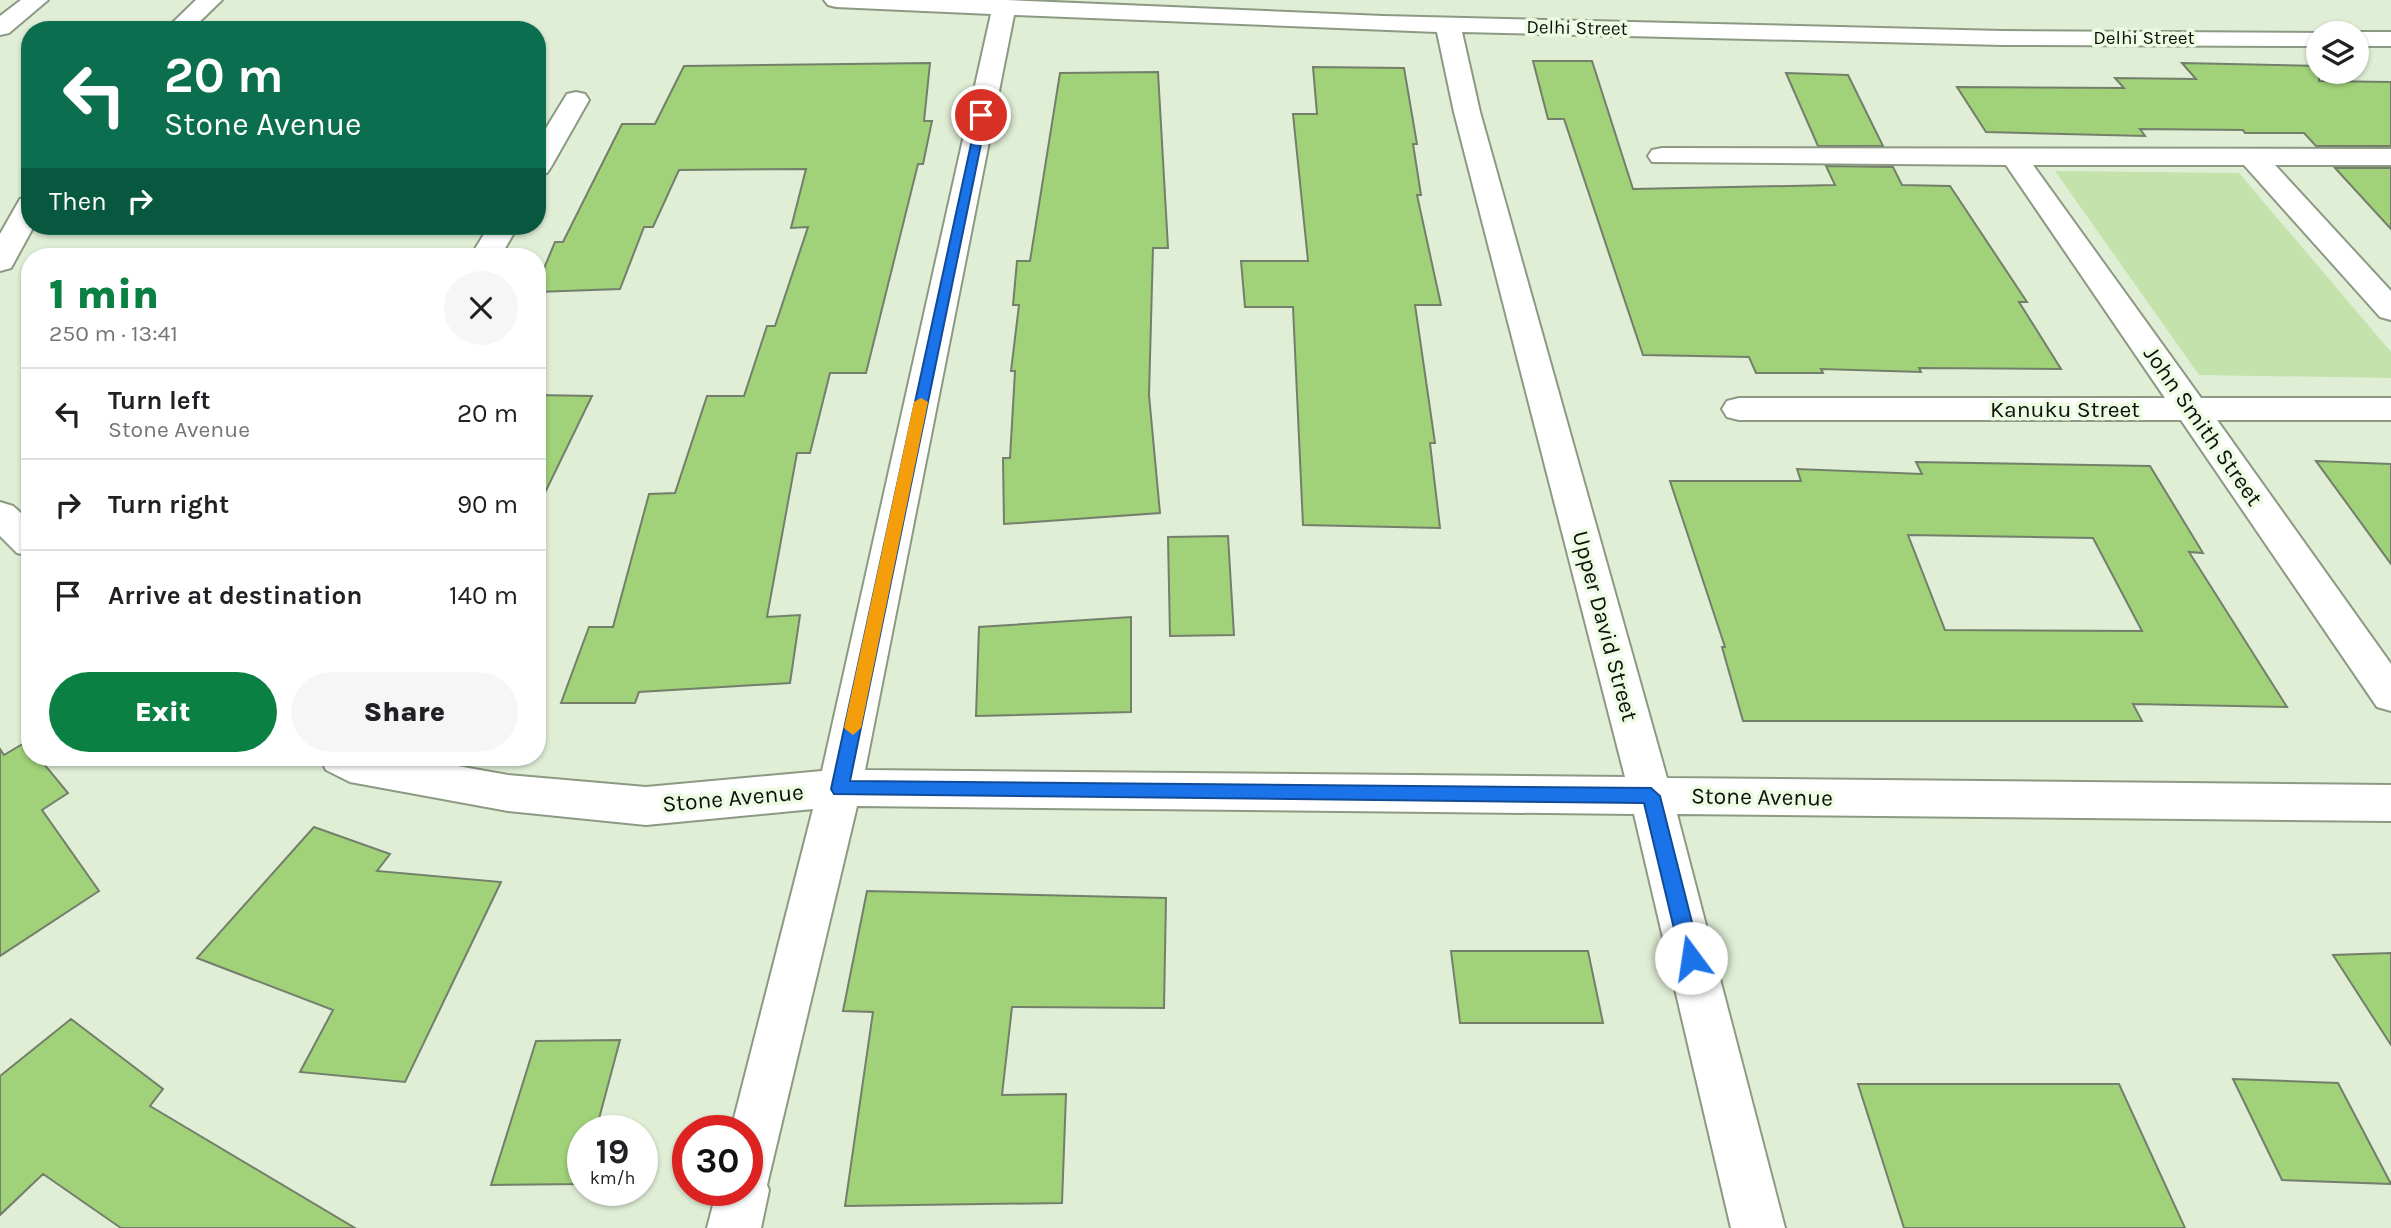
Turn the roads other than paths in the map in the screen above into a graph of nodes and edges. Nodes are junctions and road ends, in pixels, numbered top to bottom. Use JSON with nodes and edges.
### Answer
{"nodes":[{"id":1,"x":36,"y":0,"type":"edge"},
{"id":2,"x":210,"y":0,"type":"edge"},
{"id":3,"x":836,"y":0,"type":"edge"},
{"id":4,"x":1004,"y":7,"type":"junction"},
{"id":5,"x":187,"y":21,"type":"edge"},
{"id":6,"x":1448,"y":24,"type":"junction"},
{"id":7,"x":0,"y":29,"type":"edge"},
{"id":8,"x":2306,"y":39,"type":"edge"},
{"id":9,"x":2369,"y":39,"type":"edge"},
{"id":10,"x":2391,"y":39,"type":"edge"},
{"id":11,"x":576,"y":100,"type":"dead end"},
{"id":12,"x":546,"y":152,"type":"edge"},
{"id":13,"x":1662,"y":156,"type":"dead end"},
{"id":14,"x":2014,"y":157,"type":"junction"},
{"id":15,"x":2252,"y":157,"type":"junction"},
{"id":16,"x":2391,"y":157,"type":"edge"},
{"id":17,"x":21,"y":222,"type":"edge"},
{"id":18,"x":0,"y":262,"type":"edge"},
{"id":19,"x":2391,"y":310,"type":"edge"},
{"id":20,"x":1739,"y":409,"type":"dead end"},
{"id":21,"x":2191,"y":409,"type":"junction"},
{"id":22,"x":2391,"y":409,"type":"edge"},
{"id":23,"x":0,"y":515,"type":"edge"},
{"id":24,"x":21,"y":535,"type":"edge"},
{"id":25,"x":2391,"y":695,"type":"edge"},
{"id":26,"x":361,"y":766,"type":"edge"},
{"id":27,"x":840,"y":789,"type":"junction"},
{"id":28,"x":1651,"y":796,"type":"junction"},
{"id":29,"x":2391,"y":803,"type":"edge"},
{"id":30,"x":761,"y":1115,"type":"edge"},
{"id":31,"x":739,"y":1206,"type":"edge"},
{"id":32,"x":734,"y":1228,"type":"edge"},
{"id":33,"x":1758,"y":1228,"type":"edge"}],
"edges":[{"from":1,"to":7,"type":"street"},
{"from":2,"to":5,"type":"street"},
{"from":3,"to":4,"type":"street","name":"Delhi Street"},
{"from":4,"to":6,"type":"street","name":"Delhi Street"},
{"from":4,"to":27,"type":"street"},
{"from":6,"to":8,"type":"street","name":"Delhi Street"},
{"from":6,"to":28,"type":"street","name":"Upper David Street"},
{"from":9,"to":10,"type":"street"},
{"from":11,"to":12,"type":"street"},
{"from":13,"to":14,"type":"street"},
{"from":14,"to":15,"type":"street"},
{"from":14,"to":21,"type":"street","name":"John Smith Street"},
{"from":15,"to":16,"type":"street"},
{"from":15,"to":19,"type":"street"},
{"from":17,"to":18,"type":"street"},
{"from":20,"to":21,"type":"street","name":"Kanuku Street"},
{"from":21,"to":22,"type":"street","name":"Kanuku Street"},
{"from":21,"to":25,"type":"street","name":"John Smith Street"},
{"from":23,"to":24,"type":"street"},
{"from":26,"to":27,"type":"street","name":"Stone Avenue"},
{"from":27,"to":28,"type":"street","name":"Stone Avenue"},
{"from":27,"to":30,"type":"street"},
{"from":28,"to":29,"type":"street","name":"Stone Avenue"},
{"from":28,"to":33,"type":"street","name":"Upper David Street"},
{"from":31,"to":32,"type":"street"}]}
